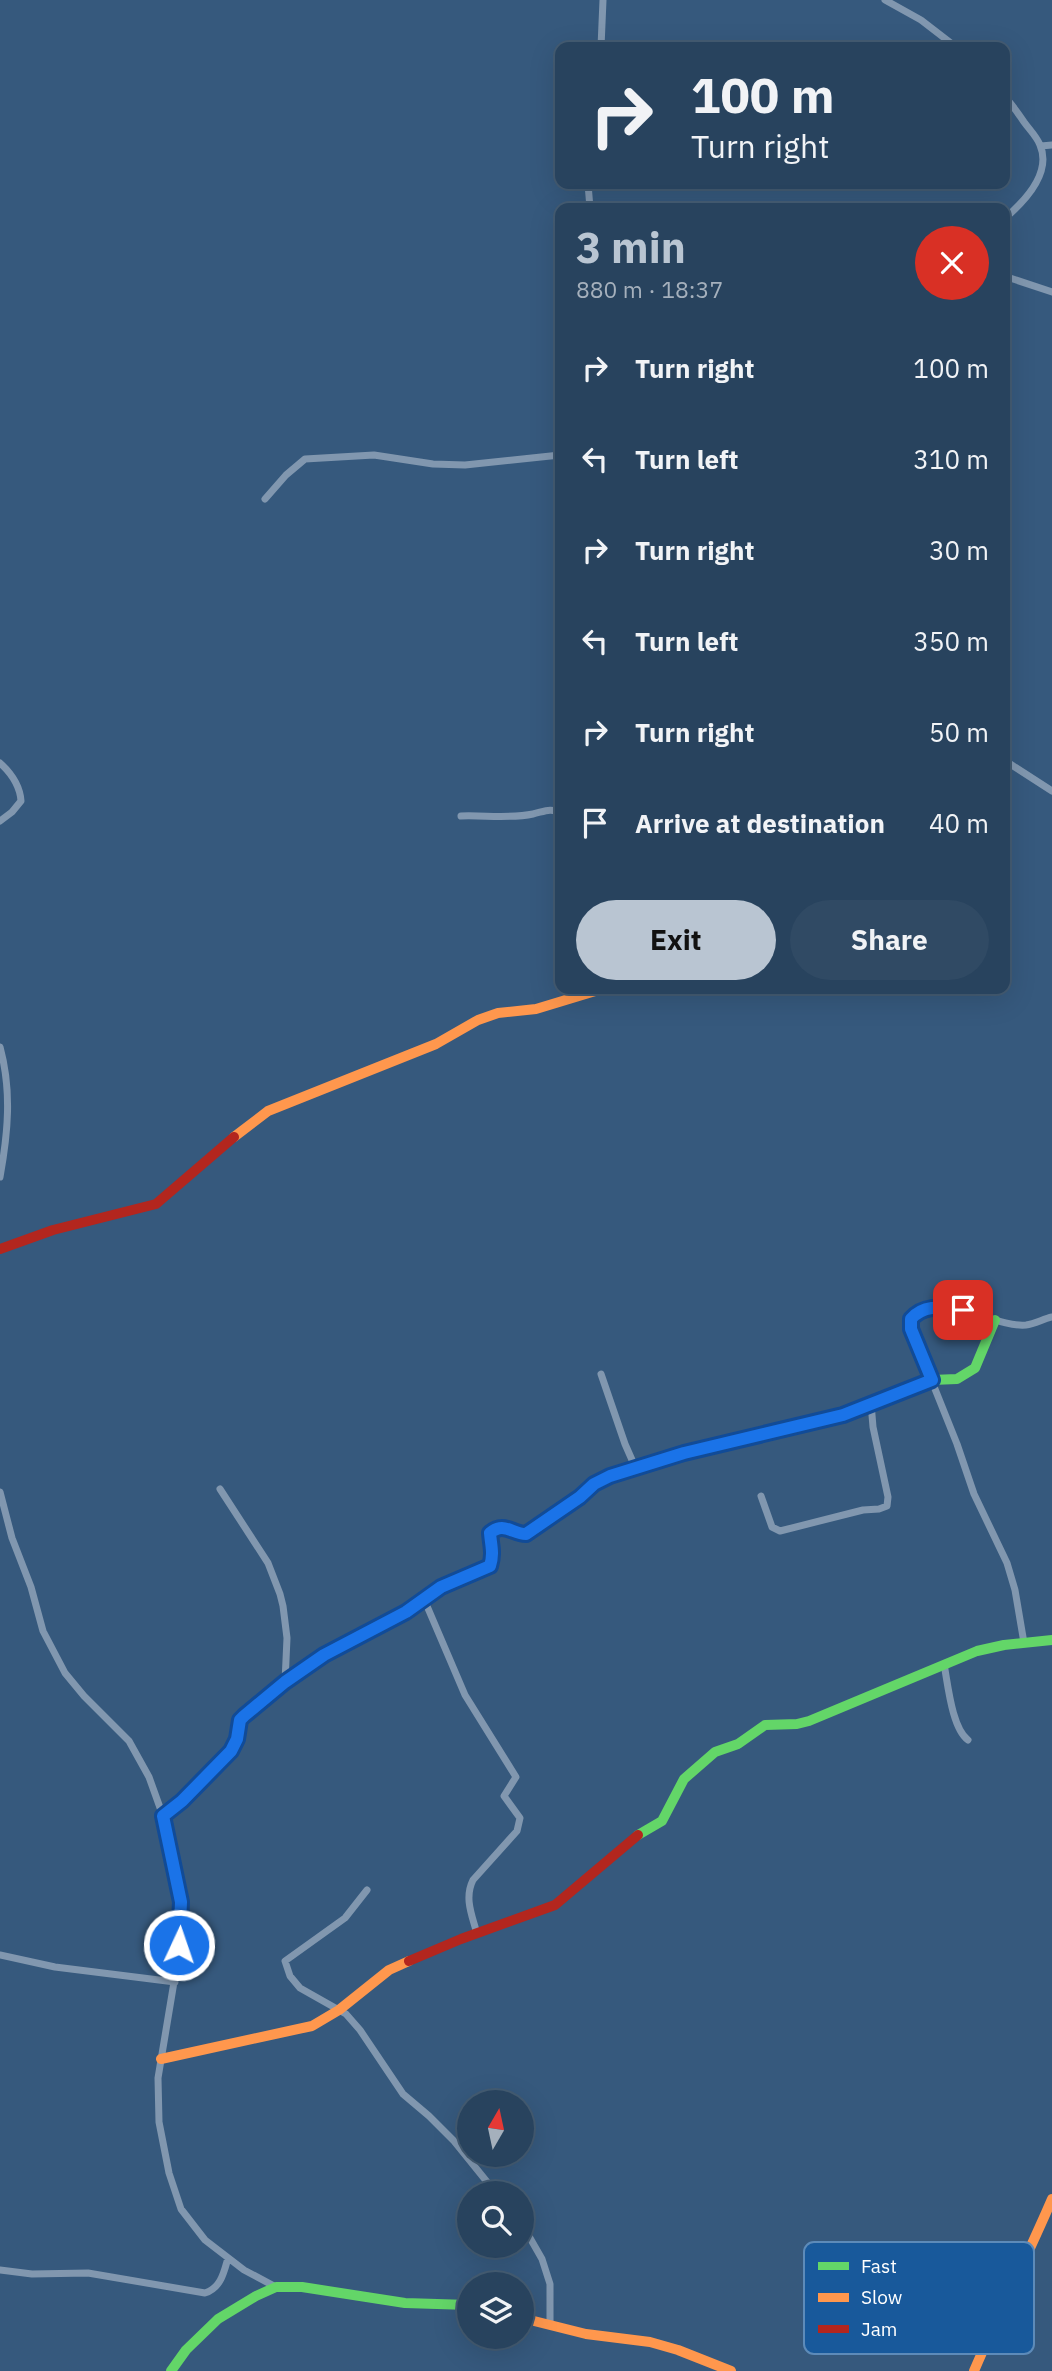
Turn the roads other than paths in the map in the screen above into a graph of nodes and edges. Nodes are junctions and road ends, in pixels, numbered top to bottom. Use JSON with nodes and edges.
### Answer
{"nodes":[{"id":1,"x":603,"y":0,"type":"edge"},
{"id":2,"x":885,"y":0,"type":"edge"},
{"id":3,"x":601,"y":42,"type":"edge"},
{"id":4,"x":950,"y":42,"type":"edge"},
{"id":5,"x":1010,"y":104,"type":"edge"},
{"id":6,"x":1052,"y":145,"type":"edge"},
{"id":7,"x":1041,"y":146,"type":"junction"},
{"id":8,"x":1010,"y":214,"type":"edge"},
{"id":9,"x":1010,"y":278,"type":"edge"},
{"id":10,"x":1052,"y":292,"type":"edge"},
{"id":11,"x":555,"y":456,"type":"edge"},
{"id":12,"x":265,"y":499,"type":"dead end"},
{"id":13,"x":0,"y":763,"type":"edge"},
{"id":14,"x":1010,"y":766,"type":"edge"},
{"id":15,"x":1052,"y":791,"type":"edge"},
{"id":16,"x":555,"y":810,"type":"edge"},
{"id":17,"x":461,"y":816,"type":"dead end"},
{"id":18,"x":0,"y":821,"type":"edge"},
{"id":19,"x":586,"y":994,"type":"edge"},
{"id":20,"x":0,"y":1047,"type":"edge"},
{"id":21,"x":0,"y":1177,"type":"edge"},
{"id":22,"x":0,"y":1249,"type":"edge"},
{"id":23,"x":1052,"y":1317,"type":"edge"},
{"id":24,"x":995,"y":1320,"type":"junction"},
{"id":25,"x":601,"y":1374,"type":"dead end"},
{"id":26,"x":932,"y":1380,"type":"junction"},
{"id":27,"x":871,"y":1404,"type":"junction"},
{"id":28,"x":636,"y":1469,"type":"junction"},
{"id":29,"x":220,"y":1489,"type":"dead end"},
{"id":30,"x":0,"y":1492,"type":"edge"},
{"id":31,"x":761,"y":1496,"type":"dead end"},
{"id":32,"x":4,"y":1525,"type":"edge"},
{"id":33,"x":424,"y":1599,"type":"junction"},
{"id":34,"x":1052,"y":1640,"type":"edge"},
{"id":35,"x":1024,"y":1643,"type":"junction"},
{"id":36,"x":944,"y":1664,"type":"junction"},
{"id":37,"x":285,"y":1682,"type":"junction"},
{"id":38,"x":968,"y":1740,"type":"dead end"},
{"id":39,"x":163,"y":1816,"type":"junction"},
{"id":40,"x":367,"y":1890,"type":"dead end"},
{"id":41,"x":477,"y":1934,"type":"junction"},
{"id":42,"x":0,"y":1955,"type":"edge"},
{"id":43,"x":174,"y":1982,"type":"junction"},
{"id":44,"x":339,"y":2010,"type":"junction"},
{"id":45,"x":161,"y":2059,"type":"junction"},
{"id":46,"x":486,"y":2181,"type":"edge"},
{"id":47,"x":1052,"y":2199,"type":"edge"},
{"id":48,"x":1033,"y":2242,"type":"edge"},
{"id":49,"x":534,"y":2245,"type":"edge"},
{"id":50,"x":228,"y":2258,"type":"junction"},
{"id":51,"x":0,"y":2270,"type":"edge"},
{"id":52,"x":276,"y":2287,"type":"junction"},
{"id":53,"x":457,"y":2305,"type":"edge"},
{"id":54,"x":534,"y":2321,"type":"edge"},
{"id":55,"x":550,"y":2325,"type":"junction"},
{"id":56,"x":981,"y":2354,"type":"edge"},
{"id":57,"x":171,"y":2371,"type":"edge"},
{"id":58,"x":731,"y":2371,"type":"edge"},
{"id":59,"x":974,"y":2371,"type":"edge"}],
"edges":[{"from":1,"to":3,"type":"street"},
{"from":2,"to":4,"type":"street"},
{"from":5,"to":7,"type":"street"},
{"from":6,"to":7,"type":"street"},
{"from":7,"to":8,"type":"street"},
{"from":9,"to":10,"type":"street"},
{"from":11,"to":12,"type":"street"},
{"from":13,"to":18,"type":"street"},
{"from":14,"to":15,"type":"street"},
{"from":16,"to":17,"type":"street"},
{"from":19,"to":22,"type":"street"},
{"from":20,"to":21,"type":"street"},
{"from":23,"to":24,"type":"street"},
{"from":24,"to":26,"type":"street"},
{"from":24,"to":26,"type":"street"},
{"from":25,"to":28,"type":"street"},
{"from":26,"to":27,"type":"street"},
{"from":26,"to":35,"type":"street"},
{"from":27,"to":28,"type":"street"},
{"from":27,"to":31,"type":"street"},
{"from":28,"to":33,"type":"street"},
{"from":29,"to":37,"type":"street"},
{"from":30,"to":32,"type":"street"},
{"from":32,"to":39,"type":"street"},
{"from":33,"to":37,"type":"street"},
{"from":33,"to":41,"type":"street"},
{"from":34,"to":35,"type":"street"},
{"from":35,"to":36,"type":"street"},
{"from":36,"to":38,"type":"street"},
{"from":36,"to":41,"type":"street"},
{"from":37,"to":39,"type":"street"},
{"from":39,"to":43,"type":"street"},
{"from":40,"to":44,"type":"street"},
{"from":41,"to":44,"type":"street"},
{"from":42,"to":43,"type":"street"},
{"from":43,"to":45,"type":"street"},
{"from":44,"to":45,"type":"street"},
{"from":44,"to":46,"type":"street"},
{"from":45,"to":50,"type":"street"},
{"from":47,"to":48,"type":"street"},
{"from":49,"to":55,"type":"street"},
{"from":50,"to":51,"type":"street"},
{"from":50,"to":52,"type":"street"},
{"from":52,"to":53,"type":"street"},
{"from":52,"to":57,"type":"street"},
{"from":54,"to":55,"type":"street"},
{"from":55,"to":58,"type":"street"},
{"from":56,"to":59,"type":"street"}]}
